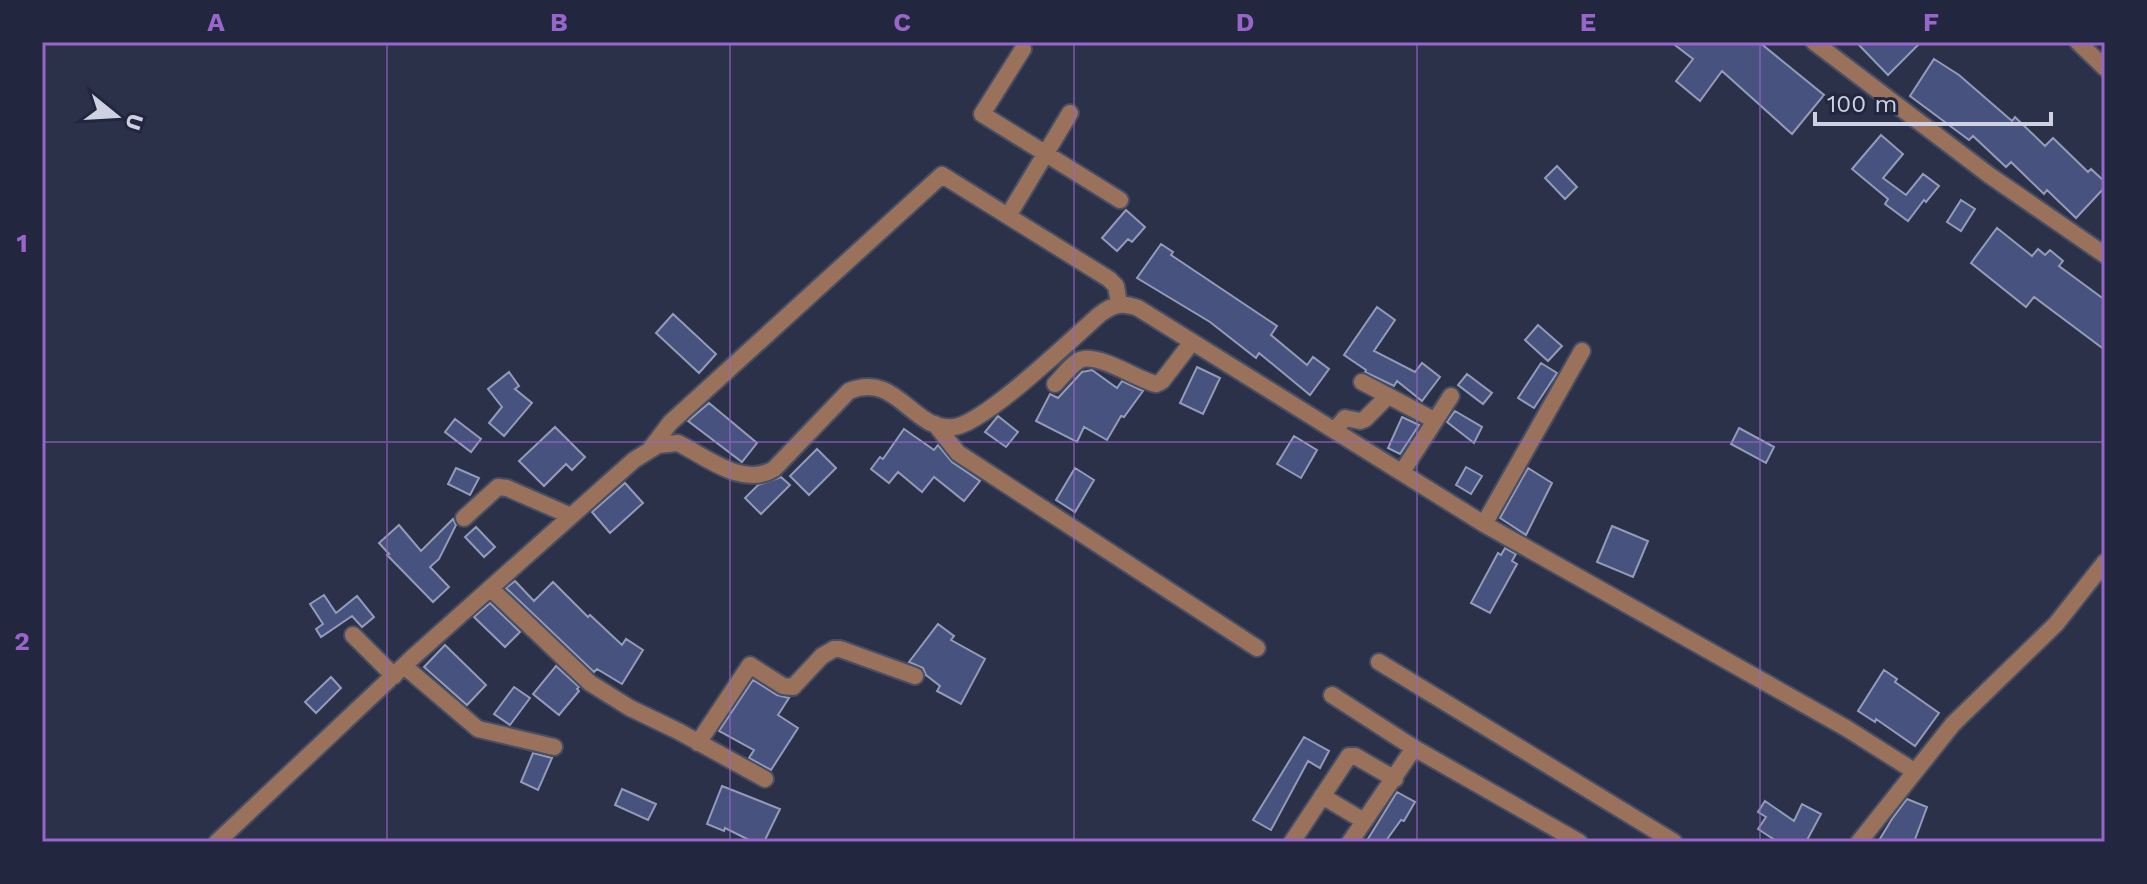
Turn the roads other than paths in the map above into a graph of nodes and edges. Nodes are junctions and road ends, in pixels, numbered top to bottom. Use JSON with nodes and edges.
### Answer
{"nodes":[{"id":1,"x":1814,"y":42,"type":"edge"},
{"id":2,"x":2078,"y":42,"type":"edge"},
{"id":3,"x":1023,"y":49,"type":"dead end"},
{"id":4,"x":2105,"y":68,"type":"edge"},
{"id":5,"x":1070,"y":113,"type":"dead end"},
{"id":6,"x":1046,"y":154,"type":"junction"},
{"id":7,"x":1120,"y":200,"type":"dead end"},
{"id":8,"x":1008,"y":216,"type":"junction"},
{"id":9,"x":2105,"y":255,"type":"edge"},
{"id":10,"x":1119,"y":304,"type":"junction"},
{"id":11,"x":1192,"y":342,"type":"junction"},
{"id":12,"x":1582,"y":351,"type":"dead end"},
{"id":13,"x":1362,"y":382,"type":"dead end"},
{"id":14,"x":1055,"y":384,"type":"dead end"},
{"id":15,"x":1388,"y":396,"type":"junction"},
{"id":16,"x":1451,"y":396,"type":"dead end"},
{"id":17,"x":1434,"y":420,"type":"junction"},
{"id":18,"x":935,"y":424,"type":"junction"},
{"id":19,"x":1335,"y":430,"type":"junction"},
{"id":20,"x":651,"y":448,"type":"junction"},
{"id":21,"x":1402,"y":472,"type":"junction"},
{"id":22,"x":571,"y":516,"type":"junction"},
{"id":23,"x":464,"y":518,"type":"dead end"},
{"id":24,"x":1484,"y":524,"type":"junction"},
{"id":25,"x":2105,"y":562,"type":"edge"},
{"id":26,"x":491,"y":589,"type":"junction"},
{"id":27,"x":353,"y":635,"type":"dead end"},
{"id":28,"x":1257,"y":648,"type":"dead end"},
{"id":29,"x":1379,"y":662,"type":"dead end"},
{"id":30,"x":399,"y":671,"type":"junction"},
{"id":31,"x":915,"y":676,"type":"dead end"},
{"id":32,"x":1332,"y":695,"type":"dead end"},
{"id":33,"x":698,"y":743,"type":"junction"},
{"id":34,"x":554,"y":747,"type":"dead end"},
{"id":35,"x":1414,"y":748,"type":"junction"},
{"id":36,"x":1914,"y":771,"type":"junction"},
{"id":37,"x":765,"y":779,"type":"dead end"},
{"id":38,"x":1395,"y":779,"type":"junction"},
{"id":39,"x":1322,"y":796,"type":"junction"},
{"id":40,"x":1364,"y":821,"type":"junction"},
{"id":41,"x":217,"y":842,"type":"edge"},
{"id":42,"x":1292,"y":842,"type":"edge"},
{"id":43,"x":1350,"y":842,"type":"edge"},
{"id":44,"x":1579,"y":842,"type":"edge"},
{"id":45,"x":1674,"y":842,"type":"edge"},
{"id":46,"x":1859,"y":842,"type":"edge"}],
"edges":[{"from":1,"to":9,"type":"street"},
{"from":2,"to":4,"type":"street"},
{"from":3,"to":6,"type":"street"},
{"from":5,"to":6,"type":"street"},
{"from":6,"to":7,"type":"street"},
{"from":6,"to":8,"type":"street"},
{"from":8,"to":10,"type":"street"},
{"from":8,"to":20,"type":"street"},
{"from":10,"to":11,"type":"street"},
{"from":10,"to":18,"type":"street"},
{"from":11,"to":14,"type":"street"},
{"from":11,"to":19,"type":"street"},
{"from":12,"to":24,"type":"street"},
{"from":13,"to":15,"type":"street"},
{"from":15,"to":17,"type":"street"},
{"from":15,"to":19,"type":"street"},
{"from":16,"to":17,"type":"street"},
{"from":17,"to":21,"type":"street"},
{"from":18,"to":20,"type":"street"},
{"from":18,"to":28,"type":"street"},
{"from":19,"to":21,"type":"street"},
{"from":20,"to":22,"type":"street"},
{"from":21,"to":24,"type":"street"},
{"from":22,"to":23,"type":"street"},
{"from":22,"to":26,"type":"street"},
{"from":24,"to":36,"type":"street"},
{"from":25,"to":36,"type":"street"},
{"from":26,"to":30,"type":"street"},
{"from":26,"to":33,"type":"street"},
{"from":27,"to":30,"type":"street"},
{"from":29,"to":45,"type":"street"},
{"from":30,"to":34,"type":"street"},
{"from":30,"to":41,"type":"street"},
{"from":31,"to":33,"type":"street"},
{"from":32,"to":35,"type":"street"},
{"from":33,"to":37,"type":"street"},
{"from":35,"to":38,"type":"street"},
{"from":35,"to":44,"type":"street"},
{"from":36,"to":46,"type":"street"},
{"from":38,"to":39,"type":"street"},
{"from":38,"to":40,"type":"street"},
{"from":39,"to":40,"type":"street"},
{"from":39,"to":42,"type":"street"},
{"from":40,"to":43,"type":"street"}]}
